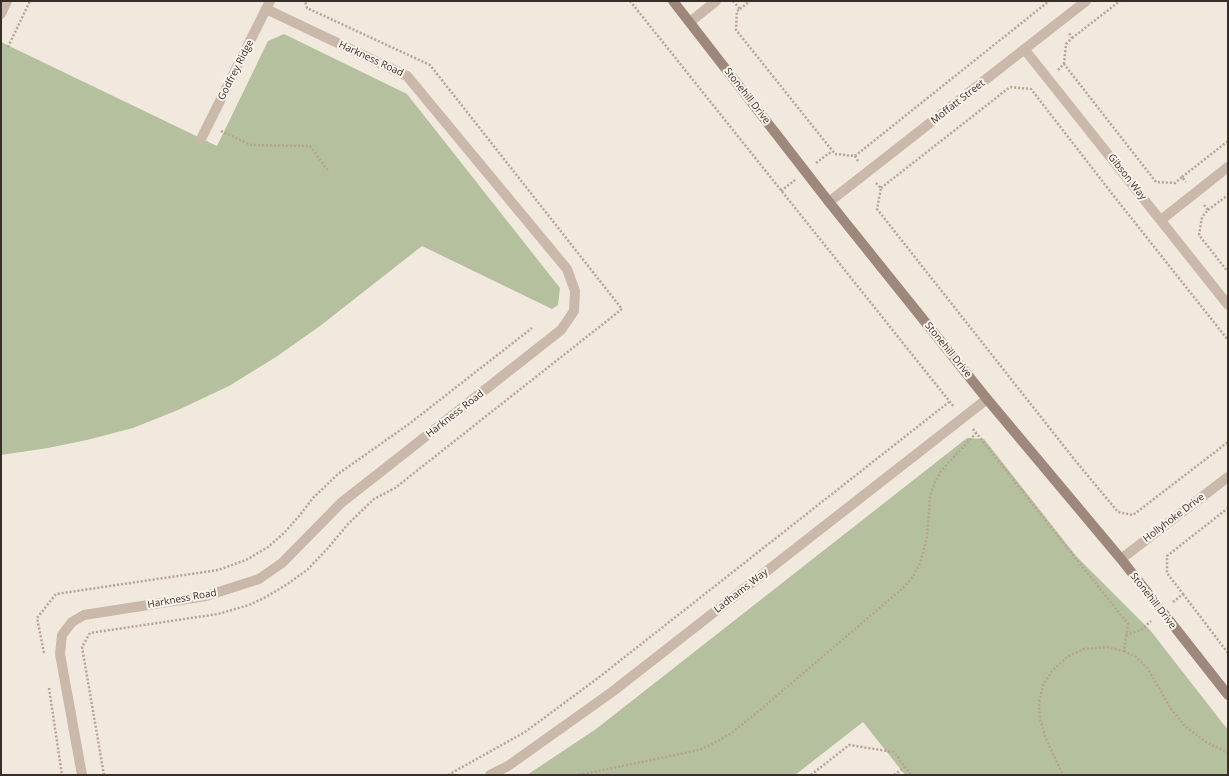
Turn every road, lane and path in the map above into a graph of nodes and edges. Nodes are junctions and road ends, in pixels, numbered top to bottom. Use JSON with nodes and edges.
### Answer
{"nodes":[{"id":1,"x":7,"y":1,"type":"edge"},
{"id":2,"x":30,"y":1,"type":"edge"},
{"id":3,"x":305,"y":1,"type":"edge"},
{"id":4,"x":630,"y":1,"type":"edge"},
{"id":5,"x":673,"y":1,"type":"edge"},
{"id":6,"x":716,"y":1,"type":"edge"},
{"id":7,"x":733,"y":1,"type":"edge"},
{"id":8,"x":750,"y":1,"type":"edge"},
{"id":9,"x":1049,"y":1,"type":"edge"},
{"id":10,"x":1086,"y":1,"type":"edge"},
{"id":11,"x":1120,"y":1,"type":"edge"},
{"id":12,"x":268,"y":5,"type":"edge"},
{"id":13,"x":740,"y":9,"type":"junction"},
{"id":14,"x":1,"y":14,"type":"edge"},
{"id":15,"x":690,"y":22,"type":"junction"},
{"id":16,"x":1072,"y":38,"type":"dead end"},
{"id":17,"x":8,"y":47,"type":"dead end"},
{"id":18,"x":1025,"y":50,"type":"junction"},
{"id":19,"x":1048,"y":78,"type":"junction"},
{"id":20,"x":1033,"y":92,"type":"junction"},
{"id":21,"x":208,"y":124,"type":"junction"},
{"id":22,"x":201,"y":139,"type":"dead end"},
{"id":23,"x":1228,"y":141,"type":"edge"},
{"id":24,"x":854,"y":156,"type":"junction"},
{"id":25,"x":1228,"y":167,"type":"edge"},
{"id":26,"x":329,"y":172,"type":"dead end"},
{"id":27,"x":868,"y":172,"type":"junction"},
{"id":28,"x":1182,"y":177,"type":"junction"},
{"id":29,"x":881,"y":188,"type":"junction"},
{"id":30,"x":1195,"y":193,"type":"junction"},
{"id":31,"x":1228,"y":194,"type":"edge"},
{"id":32,"x":829,"y":202,"type":"junction"},
{"id":33,"x":1208,"y":210,"type":"junction"},
{"id":34,"x":1161,"y":220,"type":"junction"},
{"id":35,"x":1228,"y":272,"type":"edge"},
{"id":36,"x":1228,"y":305,"type":"edge"},
{"id":37,"x":532,"y":328,"type":"dead end"},
{"id":38,"x":1228,"y":340,"type":"edge"},
{"id":39,"x":987,"y":399,"type":"junction"},
{"id":40,"x":950,"y":402,"type":"junction"},
{"id":41,"x":963,"y":418,"type":"junction"},
{"id":42,"x":976,"y":433,"type":"junction"},
{"id":43,"x":1228,"y":442,"type":"edge"},
{"id":44,"x":1228,"y":477,"type":"edge"},
{"id":45,"x":1228,"y":508,"type":"edge"},
{"id":46,"x":1120,"y":559,"type":"junction"},
{"id":47,"x":1183,"y":594,"type":"junction"},
{"id":48,"x":1162,"y":612,"type":"junction"},
{"id":49,"x":1126,"y":635,"type":"junction"},
{"id":50,"x":1124,"y":651,"type":"junction"},
{"id":51,"x":1228,"y":652,"type":"edge"},
{"id":52,"x":44,"y":654,"type":"dead end"},
{"id":53,"x":49,"y":684,"type":"dead end"},
{"id":54,"x":1228,"y":695,"type":"edge"},
{"id":55,"x":1228,"y":753,"type":"edge"},
{"id":56,"x":905,"y":766,"type":"junction"},
{"id":57,"x":62,"y":775,"type":"edge"},
{"id":58,"x":82,"y":775,"type":"edge"},
{"id":59,"x":104,"y":775,"type":"edge"},
{"id":60,"x":448,"y":775,"type":"edge"},
{"id":61,"x":490,"y":775,"type":"edge"},
{"id":62,"x":579,"y":775,"type":"edge"},
{"id":63,"x":811,"y":775,"type":"edge"},
{"id":64,"x":894,"y":775,"type":"edge"},
{"id":65,"x":911,"y":775,"type":"edge"},
{"id":66,"x":1063,"y":775,"type":"edge"}],
"edges":[{"from":1,"to":14,"type":"street"},
{"from":2,"to":17,"type":"path"},
{"from":3,"to":59,"type":"path"},
{"from":4,"to":40,"type":"path"},
{"from":5,"to":15,"type":"street","name":"Stonehill Drive"},
{"from":6,"to":15,"type":"street"},
{"from":7,"to":13,"type":"path"},
{"from":8,"to":13,"type":"path"},
{"from":9,"to":24,"type":"path"},
{"from":10,"to":18,"type":"street","name":"Moffatt Street"},
{"from":11,"to":16,"type":"path"},
{"from":12,"to":21,"type":"street","name":"Godfrey Ridge"},
{"from":12,"to":58,"type":"street","name":"Harkness Road"},
{"from":13,"to":24,"type":"path"},
{"from":15,"to":32,"type":"street","name":"Stonehill Drive"},
{"from":18,"to":19,"type":"street","name":"Gibson Way"},
{"from":18,"to":27,"type":"street","name":"Moffatt Street"},
{"from":19,"to":20,"type":"path"},
{"from":19,"to":28,"type":"path"},
{"from":19,"to":34,"type":"street","name":"Gibson Way"},
{"from":20,"to":29,"type":"path"},
{"from":20,"to":38,"type":"path"},
{"from":21,"to":22,"type":"street","name":"Godfrey Ridge"},
{"from":21,"to":26,"type":"path"},
{"from":23,"to":28,"type":"path"},
{"from":24,"to":27,"type":"path"},
{"from":25,"to":30,"type":"street"},
{"from":27,"to":29,"type":"path"},
{"from":27,"to":32,"type":"street","name":"Moffatt Street"},
{"from":28,"to":30,"type":"path"},
{"from":29,"to":43,"type":"path"},
{"from":30,"to":33,"type":"path"},
{"from":30,"to":34,"type":"street"},
{"from":31,"to":33,"type":"path"},
{"from":32,"to":39,"type":"street","name":"Stonehill Drive"},
{"from":33,"to":35,"type":"path"},
{"from":34,"to":36,"type":"street","name":"Gibson Way"},
{"from":37,"to":52,"type":"path"},
{"from":39,"to":41,"type":"street","name":"Ladhams Way"},
{"from":39,"to":46,"type":"street","name":"Stonehill Drive"},
{"from":40,"to":41,"type":"path"},
{"from":40,"to":60,"type":"path"},
{"from":41,"to":42,"type":"path"},
{"from":41,"to":61,"type":"street","name":"Ladhams Way"},
{"from":42,"to":49,"type":"path"},
{"from":42,"to":62,"type":"path"},
{"from":44,"to":46,"type":"street","name":"Hollyhoke Drive"},
{"from":45,"to":47,"type":"path"},
{"from":46,"to":48,"type":"street","name":"Stonehill Drive"},
{"from":47,"to":48,"type":"path"},
{"from":47,"to":51,"type":"path"},
{"from":48,"to":49,"type":"path"},
{"from":48,"to":54,"type":"street","name":"Stonehill Drive"},
{"from":49,"to":50,"type":"path"},
{"from":50,"to":55,"type":"path"},
{"from":50,"to":66,"type":"path"},
{"from":53,"to":57,"type":"path"},
{"from":56,"to":63,"type":"path"},
{"from":56,"to":64,"type":"path"},
{"from":56,"to":65,"type":"path"}]}
